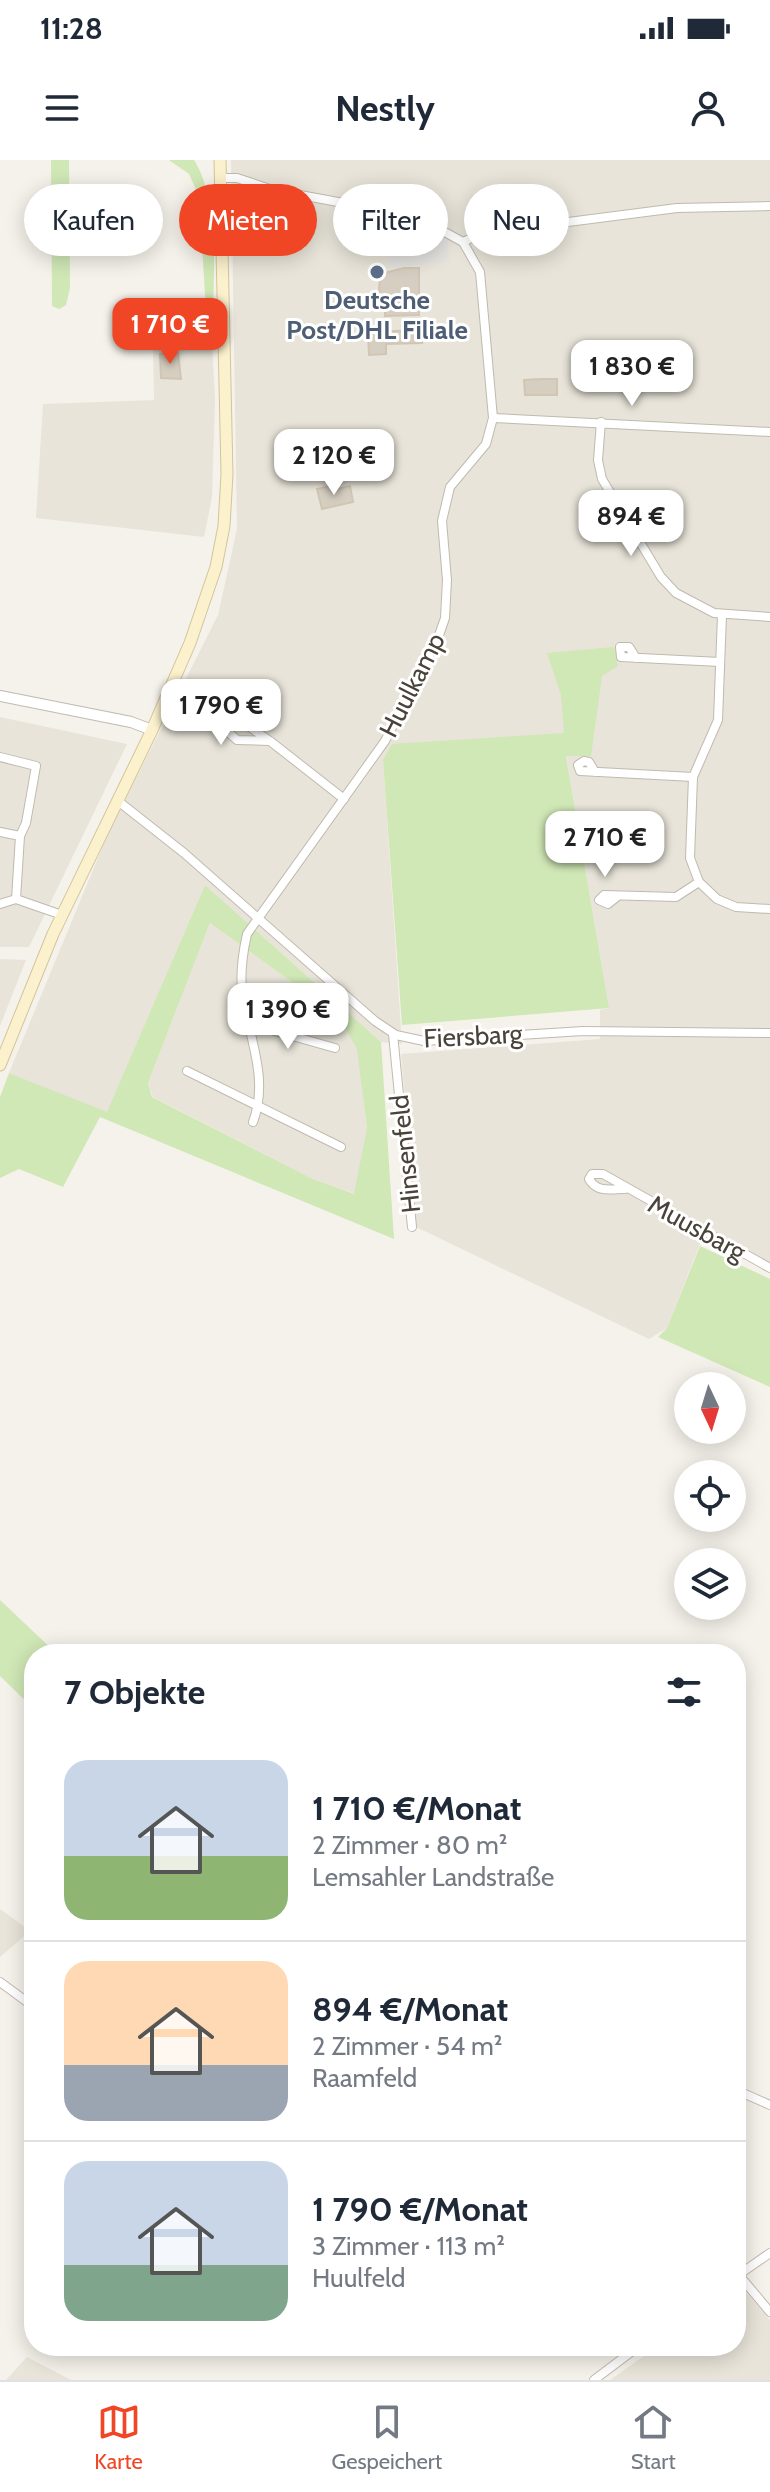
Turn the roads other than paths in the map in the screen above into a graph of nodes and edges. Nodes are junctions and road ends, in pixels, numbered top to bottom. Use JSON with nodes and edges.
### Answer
{"nodes":[{"id":1,"x":220,"y":160,"type":"edge"},
{"id":2,"x":221,"y":178,"type":"junction"},
{"id":3,"x":770,"y":206,"type":"edge"},
{"id":4,"x":463,"y":242,"type":"junction"},
{"id":5,"x":493,"y":418,"type":"junction"},
{"id":6,"x":601,"y":422,"type":"junction"},
{"id":7,"x":770,"y":432,"type":"edge"},
{"id":8,"x":722,"y":615,"type":"junction"},
{"id":9,"x":770,"y":617,"type":"edge"},
{"id":10,"x":636,"y":658,"type":"dead end"},
{"id":11,"x":720,"y":662,"type":"junction"},
{"id":12,"x":0,"y":696,"type":"edge"},
{"id":13,"x":152,"y":730,"type":"junction"},
{"id":14,"x":270,"y":741,"type":"junction"},
{"id":15,"x":0,"y":757,"type":"edge"},
{"id":16,"x":595,"y":772,"type":"dead end"},
{"id":17,"x":693,"y":777,"type":"junction"},
{"id":18,"x":344,"y":799,"type":"junction"},
{"id":19,"x":118,"y":801,"type":"junction"},
{"id":20,"x":0,"y":832,"type":"edge"},
{"id":21,"x":20,"y":836,"type":"junction"},
{"id":22,"x":699,"y":882,"type":"junction"},
{"id":23,"x":618,"y":896,"type":"dead end"},
{"id":24,"x":16,"y":899,"type":"junction"},
{"id":25,"x":0,"y":904,"type":"edge"},
{"id":26,"x":770,"y":909,"type":"edge"},
{"id":27,"x":62,"y":915,"type":"junction"},
{"id":28,"x":258,"y":917,"type":"junction"},
{"id":29,"x":250,"y":1024,"type":"junction"},
{"id":30,"x":770,"y":1033,"type":"edge"},
{"id":31,"x":393,"y":1034,"type":"junction"},
{"id":32,"x":335,"y":1048,"type":"dead end"},
{"id":33,"x":0,"y":1065,"type":"edge"},
{"id":34,"x":187,"y":1071,"type":"dead end"},
{"id":35,"x":259,"y":1107,"type":"junction"},
{"id":36,"x":253,"y":1122,"type":"dead end"},
{"id":37,"x":341,"y":1147,"type":"dead end"},
{"id":38,"x":625,"y":1189,"type":"dead end"},
{"id":39,"x":412,"y":1227,"type":"dead end"},
{"id":40,"x":770,"y":1268,"type":"edge"},
{"id":41,"x":0,"y":1982,"type":"edge"},
{"id":42,"x":24,"y":2000,"type":"edge"},
{"id":43,"x":746,"y":2094,"type":"edge"},
{"id":44,"x":770,"y":2105,"type":"edge"},
{"id":45,"x":770,"y":2253,"type":"edge"},
{"id":46,"x":746,"y":2270,"type":"edge"},
{"id":47,"x":746,"y":2286,"type":"edge"},
{"id":48,"x":770,"y":2312,"type":"edge"},
{"id":49,"x":626,"y":2356,"type":"edge"},
{"id":50,"x":594,"y":2380,"type":"edge"}],
"edges":[{"from":1,"to":2,"type":"main road"},
{"from":2,"to":4,"type":"street"},
{"from":2,"to":13,"type":"main road"},
{"from":3,"to":4,"type":"street"},
{"from":4,"to":5,"type":"street","name":"Huulkamp"},
{"from":5,"to":6,"type":"street"},
{"from":5,"to":18,"type":"street","name":"Huulkamp"},
{"from":6,"to":7,"type":"street"},
{"from":6,"to":8,"type":"street"},
{"from":8,"to":9,"type":"street"},
{"from":8,"to":11,"type":"street"},
{"from":10,"to":11,"type":"street"},
{"from":11,"to":17,"type":"street"},
{"from":12,"to":13,"type":"street"},
{"from":13,"to":19,"type":"main road"},
{"from":14,"to":14,"type":"street"},
{"from":14,"to":18,"type":"street"},
{"from":15,"to":21,"type":"street"},
{"from":16,"to":17,"type":"street"},
{"from":17,"to":22,"type":"street"},
{"from":18,"to":28,"type":"street","name":"Huulkamp"},
{"from":19,"to":27,"type":"main road"},
{"from":19,"to":28,"type":"street","name":"Fiersbarg"},
{"from":20,"to":21,"type":"street"},
{"from":21,"to":24,"type":"street"},
{"from":22,"to":23,"type":"street"},
{"from":22,"to":26,"type":"street"},
{"from":24,"to":25,"type":"street"},
{"from":24,"to":27,"type":"street"},
{"from":27,"to":33,"type":"main road"},
{"from":28,"to":29,"type":"street","name":"Huulkamp"},
{"from":28,"to":31,"type":"street","name":"Fiersbarg"},
{"from":29,"to":32,"type":"street"},
{"from":29,"to":35,"type":"street","name":"Huulkamp"},
{"from":30,"to":31,"type":"street","name":"Fiersbarg"},
{"from":31,"to":39,"type":"street","name":"Hinsenfeld"},
{"from":34,"to":35,"type":"street"},
{"from":35,"to":36,"type":"street"},
{"from":35,"to":37,"type":"street"},
{"from":38,"to":40,"type":"street","name":"Muusbarg"},
{"from":41,"to":42,"type":"street"},
{"from":43,"to":44,"type":"street"},
{"from":45,"to":46,"type":"street"},
{"from":47,"to":48,"type":"street"},
{"from":49,"to":50,"type":"street"}]}
